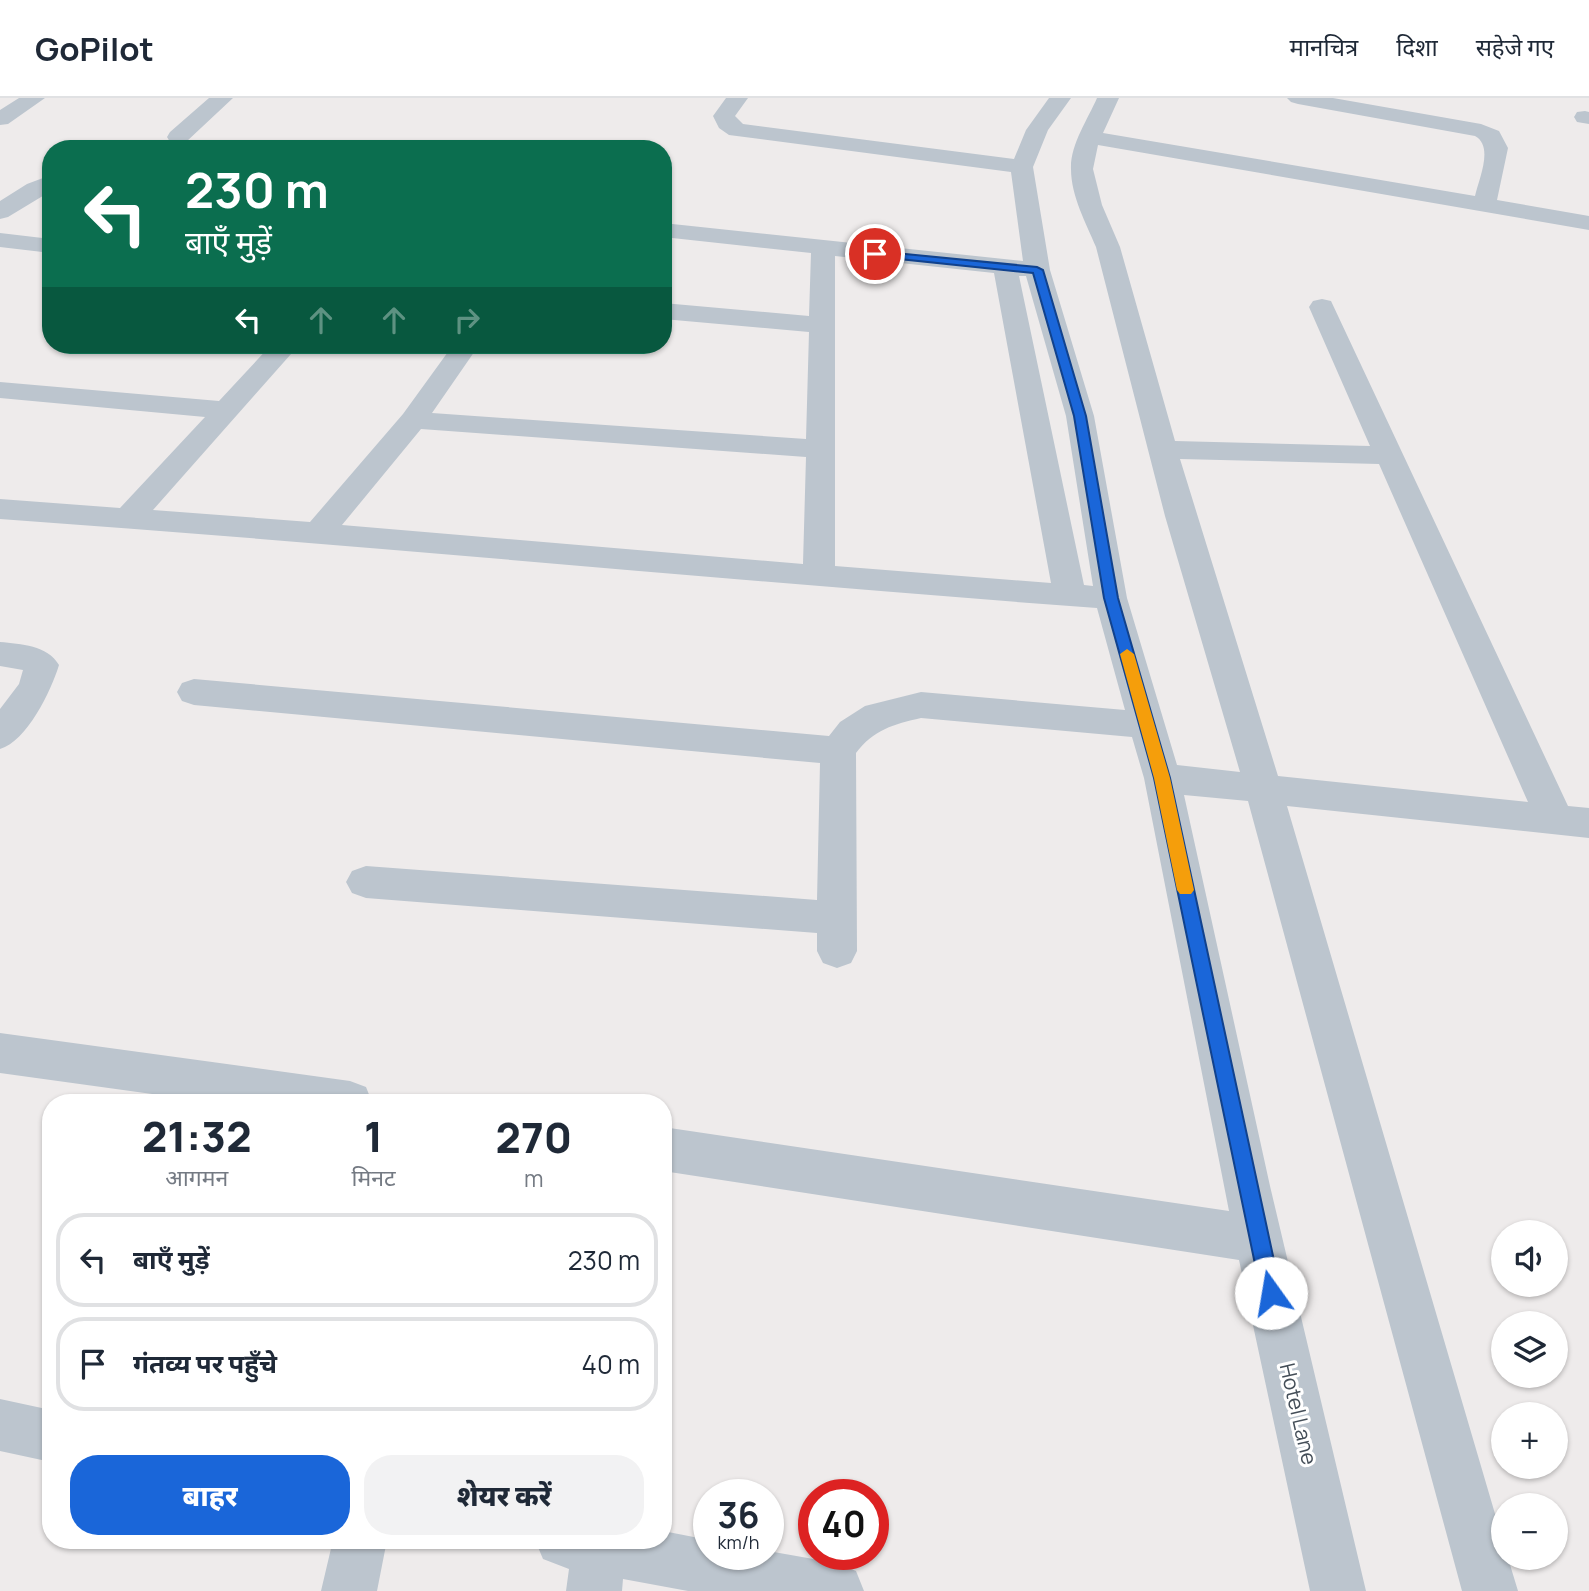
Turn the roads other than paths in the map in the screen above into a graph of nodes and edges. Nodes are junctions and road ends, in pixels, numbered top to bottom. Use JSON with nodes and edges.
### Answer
{"nodes":[{"id":1,"x":34,"y":98,"type":"edge"},
{"id":2,"x":222,"y":98,"type":"edge"},
{"id":3,"x":737,"y":98,"type":"edge"},
{"id":4,"x":1060,"y":98,"type":"edge"},
{"id":5,"x":1108,"y":98,"type":"edge"},
{"id":6,"x":1298,"y":98,"type":"edge"},
{"id":7,"x":1355,"y":103,"type":"edge"},
{"id":8,"x":0,"y":119,"type":"edge"},
{"id":9,"x":178,"y":137,"type":"dead end"},
{"id":10,"x":1091,"y":138,"type":"junction"},
{"id":11,"x":1022,"y":167,"type":"junction"},
{"id":12,"x":42,"y":186,"type":"edge"},
{"id":13,"x":1485,"y":203,"type":"junction"},
{"id":14,"x":0,"y":212,"type":"edge"},
{"id":15,"x":1589,"y":223,"type":"edge"},
{"id":16,"x":672,"y":231,"type":"edge"},
{"id":17,"x":0,"y":240,"type":"edge"},
{"id":18,"x":42,"y":245,"type":"edge"},
{"id":19,"x":823,"y":248,"type":"junction"},
{"id":20,"x":1021,"y":268,"type":"junction"},
{"id":21,"x":1322,"y":306,"type":"dead end"},
{"id":22,"x":672,"y":312,"type":"edge"},
{"id":23,"x":822,"y":325,"type":"junction"},
{"id":24,"x":278,"y":354,"type":"edge"},
{"id":25,"x":460,"y":354,"type":"edge"},
{"id":26,"x":0,"y":390,"type":"edge"},
{"id":27,"x":226,"y":410,"type":"junction"},
{"id":28,"x":413,"y":420,"type":"junction"},
{"id":29,"x":821,"y":449,"type":"junction"},
{"id":30,"x":1162,"y":450,"type":"junction"},
{"id":31,"x":1390,"y":455,"type":"junction"},
{"id":32,"x":0,"y":509,"type":"edge"},
{"id":33,"x":129,"y":517,"type":"junction"},
{"id":34,"x":317,"y":534,"type":"junction"},
{"id":35,"x":819,"y":577,"type":"junction"},
{"id":36,"x":1070,"y":595,"type":"junction"},
{"id":37,"x":1111,"y":598,"type":"junction"},
{"id":38,"x":0,"y":654,"type":"edge"},
{"id":39,"x":194,"y":692,"type":"dead end"},
{"id":40,"x":1147,"y":726,"type":"junction"},
{"id":41,"x":0,"y":736,"type":"edge"},
{"id":42,"x":838,"y":751,"type":"junction"},
{"id":43,"x":1178,"y":779,"type":"junction"},
{"id":44,"x":1254,"y":787,"type":"junction"},
{"id":45,"x":1572,"y":821,"type":"edge"},
{"id":46,"x":366,"y":882,"type":"dead end"},
{"id":47,"x":0,"y":1053,"type":"edge"},
{"id":48,"x":293,"y":1094,"type":"edge"},
{"id":49,"x":672,"y":1150,"type":"edge"},
{"id":50,"x":1259,"y":1239,"type":"junction"},
{"id":51,"x":0,"y":1425,"type":"edge"},
{"id":52,"x":42,"y":1434,"type":"edge"},
{"id":53,"x":358,"y":1549,"type":"edge"},
{"id":54,"x":585,"y":1559,"type":"edge"},
{"id":55,"x":349,"y":1591,"type":"edge"},
{"id":56,"x":836,"y":1591,"type":"edge"},
{"id":57,"x":1338,"y":1591,"type":"edge"},
{"id":58,"x":1490,"y":1591,"type":"edge"}],
"edges":[{"from":1,"to":8,"type":"street"},
{"from":2,"to":9,"type":"street"},
{"from":3,"to":11,"type":"street"},
{"from":4,"to":11,"type":"street"},
{"from":5,"to":10,"type":"street"},
{"from":6,"to":7,"type":"street"},
{"from":7,"to":13,"type":"street"},
{"from":10,"to":13,"type":"street"},
{"from":10,"to":30,"type":"street"},
{"from":11,"to":20,"type":"street","name":"Hotel Lane"},
{"from":12,"to":14,"type":"street"},
{"from":13,"to":15,"type":"street"},
{"from":16,"to":19,"type":"street"},
{"from":17,"to":18,"type":"street"},
{"from":19,"to":20,"type":"street"},
{"from":19,"to":23,"type":"street"},
{"from":20,"to":36,"type":"street"},
{"from":20,"to":37,"type":"street","name":"Hotel Lane"},
{"from":21,"to":31,"type":"street"},
{"from":22,"to":23,"type":"street"},
{"from":23,"to":29,"type":"street"},
{"from":24,"to":27,"type":"street"},
{"from":25,"to":28,"type":"street"},
{"from":26,"to":27,"type":"street"},
{"from":27,"to":33,"type":"street"},
{"from":28,"to":29,"type":"street"},
{"from":28,"to":34,"type":"street"},
{"from":29,"to":35,"type":"street"},
{"from":30,"to":31,"type":"street"},
{"from":30,"to":44,"type":"street"},
{"from":31,"to":45,"type":"street"},
{"from":32,"to":33,"type":"street"},
{"from":33,"to":34,"type":"street"},
{"from":34,"to":35,"type":"street"},
{"from":35,"to":36,"type":"street"},
{"from":36,"to":37,"type":"street"},
{"from":37,"to":40,"type":"street","name":"Hotel Lane"},
{"from":38,"to":41,"type":"street"},
{"from":39,"to":42,"type":"street"},
{"from":40,"to":42,"type":"street"},
{"from":40,"to":43,"type":"street","name":"Hotel Lane"},
{"from":42,"to":46,"type":"street"},
{"from":43,"to":44,"type":"street"},
{"from":43,"to":50,"type":"street","name":"Hotel Lane"},
{"from":44,"to":45,"type":"street"},
{"from":44,"to":58,"type":"street"},
{"from":47,"to":48,"type":"street"},
{"from":49,"to":50,"type":"street"},
{"from":50,"to":57,"type":"street","name":"Hotel Lane"},
{"from":51,"to":52,"type":"street"},
{"from":53,"to":55,"type":"street"},
{"from":54,"to":56,"type":"street"}]}
